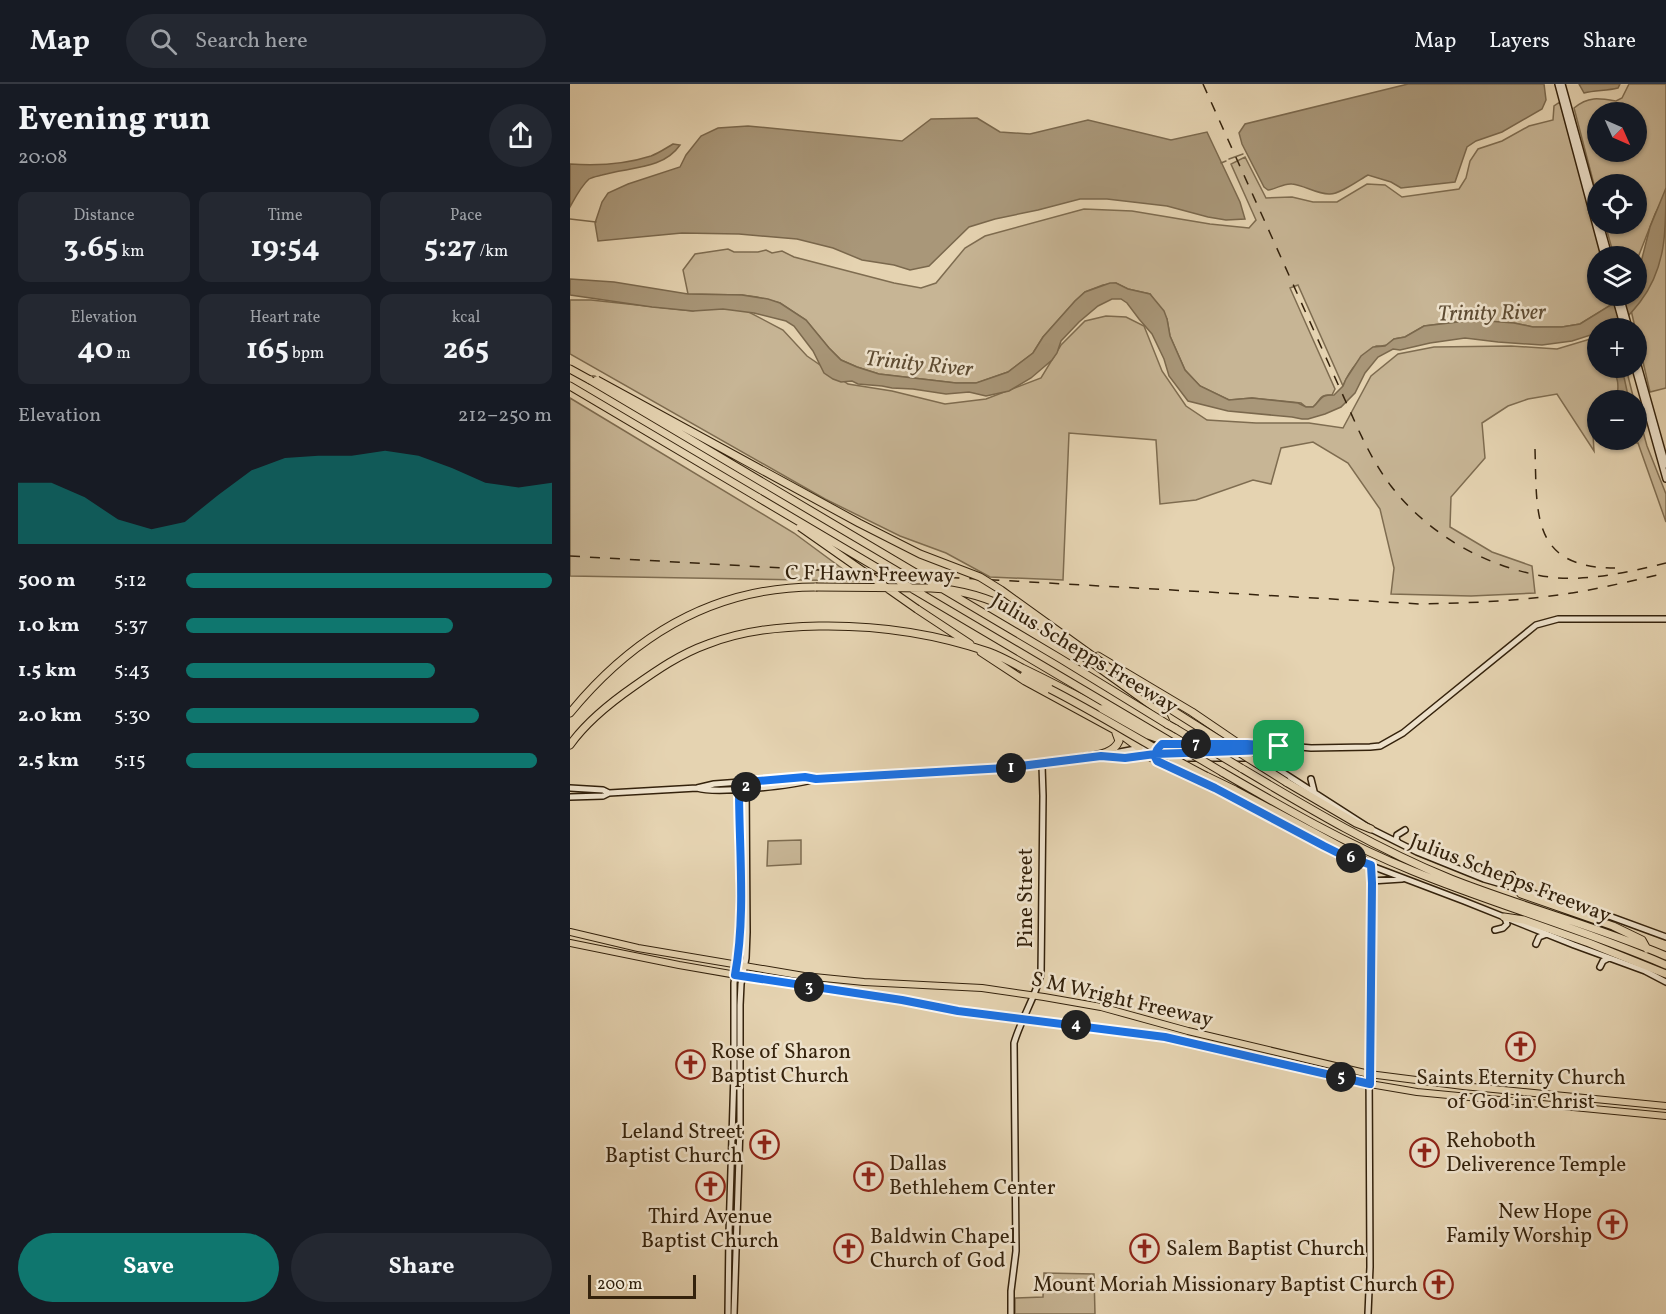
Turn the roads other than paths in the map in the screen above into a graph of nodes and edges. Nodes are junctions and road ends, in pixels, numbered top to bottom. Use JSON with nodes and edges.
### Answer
{"nodes":[{"id":1,"x":1558,"y":84,"type":"edge"},
{"id":2,"x":1562,"y":84,"type":"edge"},
{"id":3,"x":1587,"y":174,"type":"edge"},
{"id":4,"x":1604,"y":246,"type":"edge"},
{"id":5,"x":570,"y":369,"type":"edge"},
{"id":6,"x":1638,"y":378,"type":"edge"},
{"id":7,"x":1642,"y":378,"type":"edge"},
{"id":8,"x":590,"y":380,"type":"junction"},
{"id":9,"x":570,"y":386,"type":"edge"},
{"id":10,"x":1666,"y":465,"type":"edge"},
{"id":11,"x":1666,"y":479,"type":"edge"},
{"id":12,"x":759,"y":498,"type":"junction"},
{"id":13,"x":1666,"y":620,"type":"edge"},
{"id":14,"x":1072,"y":641,"type":"junction"},
{"id":15,"x":984,"y":654,"type":"junction"},
{"id":16,"x":570,"y":713,"type":"edge"},
{"id":17,"x":1167,"y":724,"type":"junction"},
{"id":18,"x":1115,"y":730,"type":"junction"},
{"id":19,"x":1162,"y":744,"type":"junction"},
{"id":20,"x":1239,"y":744,"type":"junction"},
{"id":21,"x":570,"y":745,"type":"edge"},
{"id":22,"x":1279,"y":746,"type":"junction"},
{"id":23,"x":1139,"y":748,"type":"junction"},
{"id":24,"x":1181,"y":748,"type":"junction"},
{"id":25,"x":1250,"y":751,"type":"junction"},
{"id":26,"x":1155,"y":754,"type":"junction"},
{"id":27,"x":1145,"y":755,"type":"junction"},
{"id":28,"x":1101,"y":756,"type":"junction"},
{"id":29,"x":1259,"y":757,"type":"junction"},
{"id":30,"x":1080,"y":758,"type":"junction"},
{"id":31,"x":1157,"y":761,"type":"junction"},
{"id":32,"x":1042,"y":765,"type":"junction"},
{"id":33,"x":1179,"y":771,"type":"junction"},
{"id":34,"x":739,"y":785,"type":"junction"},
{"id":35,"x":746,"y":785,"type":"junction"},
{"id":36,"x":570,"y":789,"type":"edge"},
{"id":37,"x":609,"y":793,"type":"junction"},
{"id":38,"x":570,"y":797,"type":"edge"},
{"id":39,"x":1371,"y":829,"type":"junction"},
{"id":40,"x":1405,"y":830,"type":"dead end"},
{"id":41,"x":740,"y":842,"type":"junction"},
{"id":42,"x":1398,"y":842,"type":"junction"},
{"id":43,"x":747,"y":843,"type":"junction"},
{"id":44,"x":1371,"y":865,"type":"junction"},
{"id":45,"x":1512,"y":875,"type":"dead end"},
{"id":46,"x":1404,"y":879,"type":"junction"},
{"id":47,"x":1371,"y":880,"type":"junction"},
{"id":48,"x":1509,"y":886,"type":"junction"},
{"id":49,"x":1517,"y":889,"type":"junction"},
{"id":50,"x":1504,"y":917,"type":"junction"},
{"id":51,"x":1495,"y":930,"type":"dead end"},
{"id":52,"x":570,"y":932,"type":"edge"},
{"id":53,"x":1547,"y":934,"type":"junction"},
{"id":54,"x":1664,"y":936,"type":"edge"},
{"id":55,"x":570,"y":943,"type":"edge"},
{"id":56,"x":1536,"y":944,"type":"dead end"},
{"id":57,"x":1647,"y":948,"type":"junction"},
{"id":58,"x":1666,"y":956,"type":"edge"},
{"id":59,"x":1610,"y":958,"type":"junction"},
{"id":60,"x":741,"y":965,"type":"junction"},
{"id":61,"x":1666,"y":965,"type":"edge"},
{"id":62,"x":1600,"y":967,"type":"dead end"},
{"id":63,"x":1666,"y":974,"type":"edge"},
{"id":64,"x":739,"y":976,"type":"junction"},
{"id":65,"x":1666,"y":982,"type":"edge"},
{"id":66,"x":1034,"y":995,"type":"junction"},
{"id":67,"x":1023,"y":1019,"type":"junction"},
{"id":68,"x":1369,"y":1074,"type":"junction"},
{"id":69,"x":1370,"y":1084,"type":"junction"},
{"id":70,"x":1666,"y":1106,"type":"edge"},
{"id":71,"x":1666,"y":1116,"type":"edge"},
{"id":72,"x":731,"y":1299,"type":"junction"},
{"id":73,"x":728,"y":1314,"type":"edge"},
{"id":74,"x":734,"y":1314,"type":"edge"},
{"id":75,"x":1011,"y":1314,"type":"edge"},
{"id":76,"x":1368,"y":1314,"type":"edge"}],
"edges":[{"from":1,"to":4,"type":"main road"},
{"from":2,"to":3,"type":"main road"},
{"from":5,"to":8,"type":"highway","name":"Julius Schepps Freeway"},
{"from":6,"to":11,"type":"main road"},
{"from":7,"to":10,"type":"main road"},
{"from":8,"to":14,"type":"highway","bridge":true},
{"from":8,"to":17,"type":"highway","name":"Julius Schepps Freeway","bridge":true},
{"from":9,"to":12,"type":"highway","name":"Julius Schepps Freeway"},
{"from":12,"to":15,"type":"highway","bridge":true},
{"from":12,"to":24,"type":"highway","name":"Julius Schepps Freeway","bridge":true},
{"from":13,"to":22,"type":"main road"},
{"from":14,"to":20,"type":"highway","bridge":true},
{"from":14,"to":39,"type":"highway","bridge":true},
{"from":15,"to":18,"type":"highway"},
{"from":15,"to":44,"type":"highway","bridge":true},
{"from":16,"to":17,"type":"highway","name":"C F Hawn Freeway","bridge":true},
{"from":17,"to":57,"type":"highway","name":"Julius Schepps Freeway","bridge":true},
{"from":18,"to":23,"type":"highway"},
{"from":18,"to":30,"type":"highway"},
{"from":19,"to":20,"type":"main road"},
{"from":19,"to":23,"type":"main road"},
{"from":19,"to":26,"type":"main road"},
{"from":20,"to":22,"type":"main road"},
{"from":20,"to":25,"type":"main road","name":"Julius Schepps Freeway"},
{"from":21,"to":24,"type":"highway","bridge":true},
{"from":22,"to":25,"type":"main road"},
{"from":23,"to":27,"type":"main road","name":"Julius Schepps Freeway"},
{"from":23,"to":28,"type":"main road"},
{"from":24,"to":61,"type":"highway","name":"Julius Schepps Freeway","bridge":true},
{"from":25,"to":26,"type":"main road"},
{"from":25,"to":29,"type":"main road","name":"Julius Schepps Freeway"},
{"from":26,"to":27,"type":"main road"},
{"from":26,"to":31,"type":"main road"},
{"from":27,"to":28,"type":"main road"},
{"from":27,"to":31,"type":"main road","name":"Julius Schepps Freeway"},
{"from":28,"to":30,"type":"main road"},
{"from":29,"to":33,"type":"main road"},
{"from":29,"to":39,"type":"main road","name":"Julius Schepps Freeway"},
{"from":30,"to":32,"type":"main road"},
{"from":31,"to":33,"type":"main road","name":"Julius Schepps Freeway"},
{"from":32,"to":35,"type":"main road"},
{"from":32,"to":66,"type":"main road","name":"Pine Street"},
{"from":33,"to":44,"type":"main road","name":"Julius Schepps Freeway"},
{"from":34,"to":35,"type":"main road"},
{"from":34,"to":37,"type":"main road"},
{"from":34,"to":41,"type":"main road"},
{"from":35,"to":43,"type":"main road"},
{"from":36,"to":37,"type":"main road"},
{"from":37,"to":38,"type":"main road"},
{"from":39,"to":42,"type":"main road","name":"Julius Schepps Freeway"},
{"from":40,"to":42,"type":"main road"},
{"from":41,"to":43,"type":"main road"},
{"from":41,"to":60,"type":"main road"},
{"from":42,"to":48,"type":"main road","name":"Julius Schepps Freeway"},
{"from":43,"to":60,"type":"main road"},
{"from":44,"to":46,"type":"main road","name":"Julius Schepps Freeway"},
{"from":44,"to":47,"type":"main road"},
{"from":45,"to":48,"type":"main road"},
{"from":46,"to":47,"type":"main road"},
{"from":46,"to":50,"type":"main road","name":"Julius Schepps Freeway"},
{"from":47,"to":68,"type":"main road"},
{"from":48,"to":49,"type":"main road","name":"Julius Schepps Freeway"},
{"from":49,"to":54,"type":"main road","name":"Julius Schepps Freeway"},
{"from":49,"to":57,"type":"highway"},
{"from":50,"to":51,"type":"main road"},
{"from":50,"to":53,"type":"main road","name":"Julius Schepps Freeway"},
{"from":50,"to":63,"type":"highway"},
{"from":52,"to":60,"type":"main road","name":"S M Wright Freeway"},
{"from":53,"to":56,"type":"main road"},
{"from":53,"to":59,"type":"main road","name":"Julius Schepps Freeway"},
{"from":55,"to":64,"type":"main road","name":"S M Wright Freeway"},
{"from":57,"to":58,"type":"highway","name":"Julius Schepps Freeway"},
{"from":59,"to":62,"type":"main road"},
{"from":59,"to":65,"type":"main road","name":"Julius Schepps Freeway"},
{"from":60,"to":64,"type":"main road"},
{"from":60,"to":66,"type":"main road","name":"S M Wright Freeway"},
{"from":64,"to":67,"type":"main road","name":"S M Wright Freeway"},
{"from":64,"to":72,"type":"main road"},
{"from":66,"to":67,"type":"main road","name":"Pine Street"},
{"from":66,"to":68,"type":"main road","name":"S M Wright Freeway"},
{"from":67,"to":69,"type":"main road","name":"S M Wright Freeway"},
{"from":67,"to":75,"type":"main road","name":"Pine Street"},
{"from":68,"to":69,"type":"main road"},
{"from":68,"to":70,"type":"main road","name":"S M Wright Freeway"},
{"from":69,"to":71,"type":"main road","name":"S M Wright Freeway"},
{"from":69,"to":76,"type":"main road"},
{"from":72,"to":73,"type":"main road"},
{"from":72,"to":74,"type":"main road"}]}
